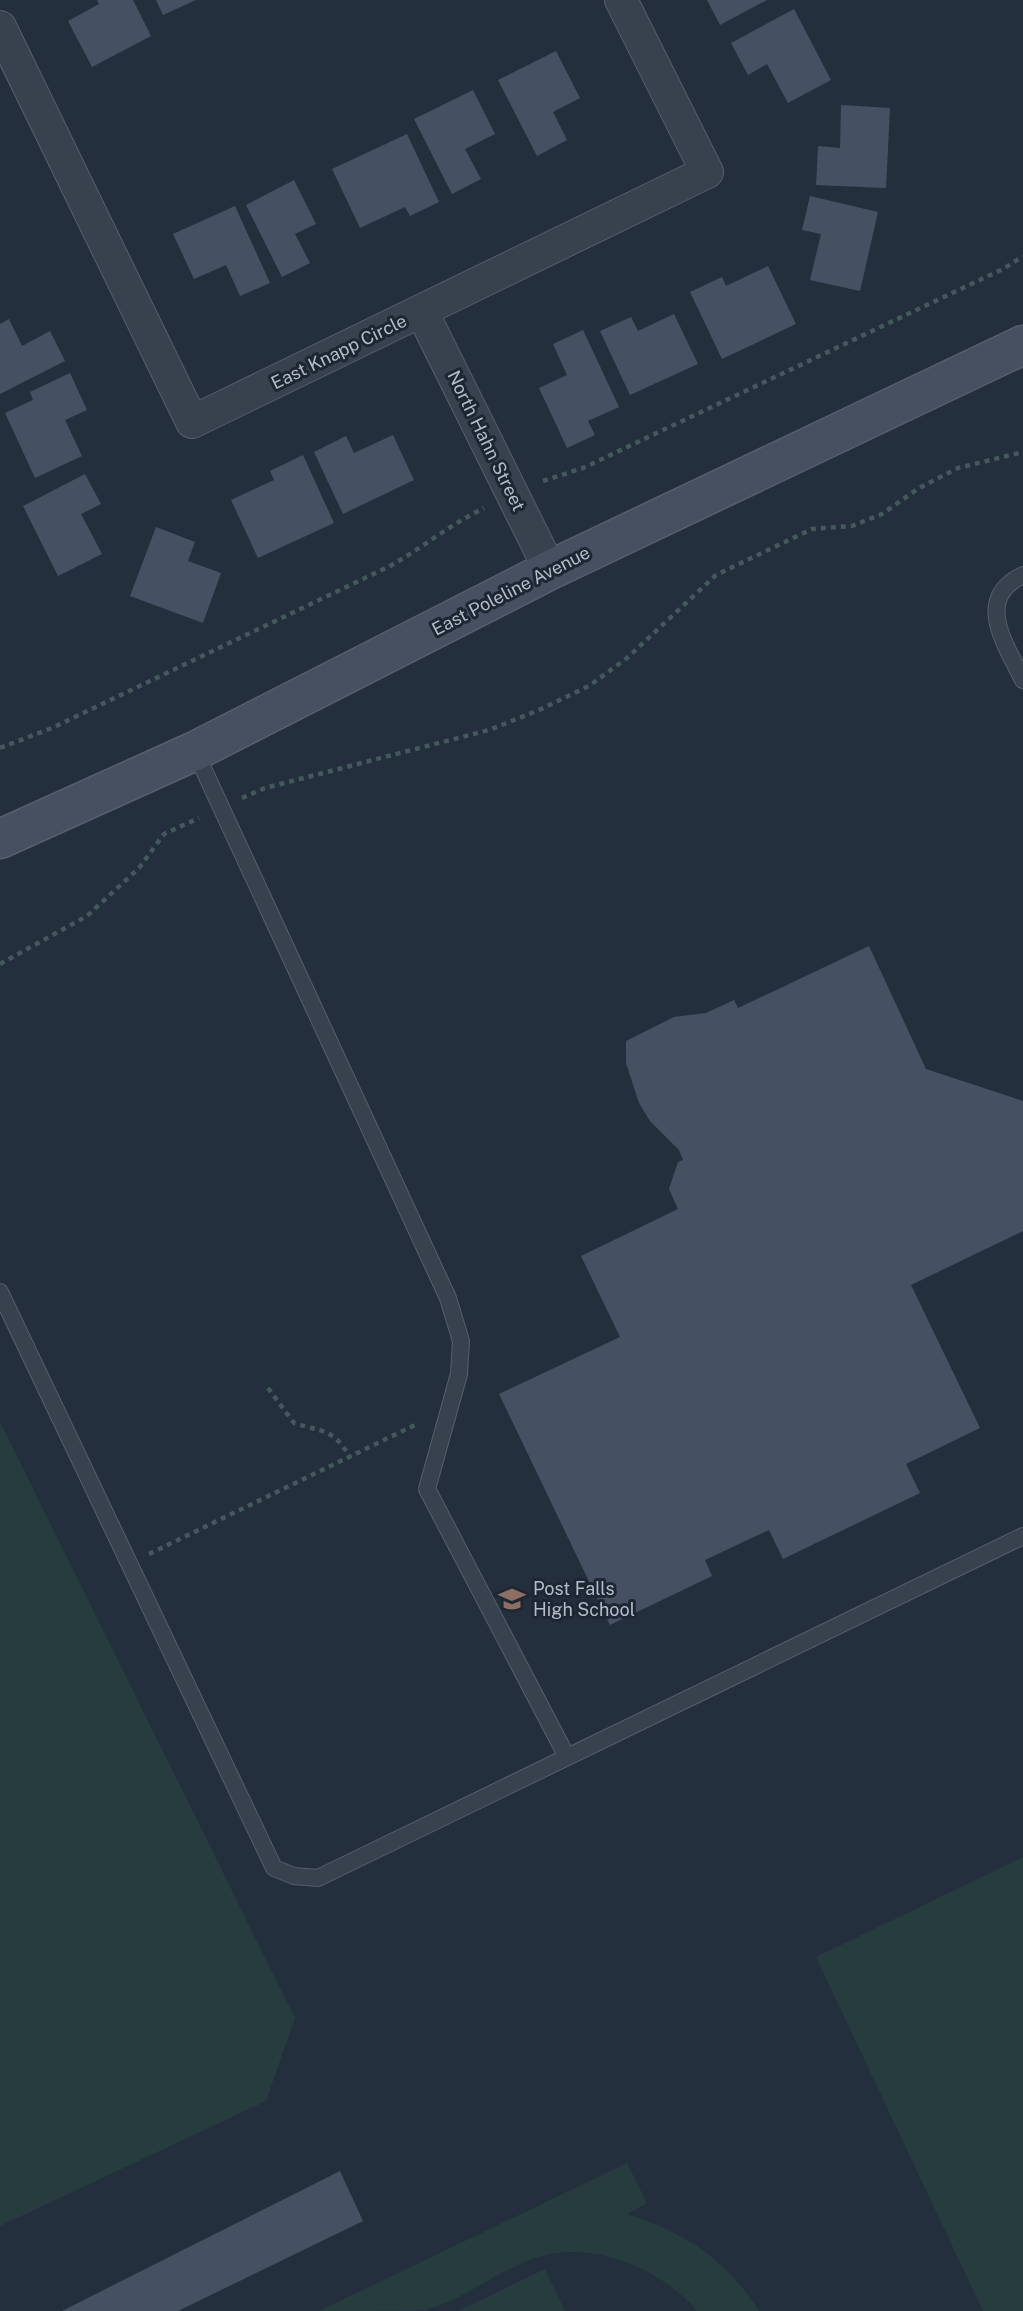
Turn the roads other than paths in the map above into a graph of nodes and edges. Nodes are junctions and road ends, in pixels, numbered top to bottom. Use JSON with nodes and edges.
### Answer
{"nodes":[{"id":1,"x":621,"y":0,"type":"edge"},
{"id":2,"x":0,"y":27,"type":"edge"},
{"id":3,"x":422,"y":312,"type":"junction"},
{"id":4,"x":1023,"y":345,"type":"edge"},
{"id":5,"x":550,"y":570,"type":"junction"},
{"id":6,"x":1023,"y":575,"type":"edge"},
{"id":7,"x":1023,"y":680,"type":"edge"},
{"id":8,"x":195,"y":751,"type":"junction"},
{"id":9,"x":0,"y":839,"type":"edge"},
{"id":10,"x":0,"y":1292,"type":"edge"},
{"id":11,"x":1023,"y":1536,"type":"edge"},
{"id":12,"x":567,"y":1757,"type":"junction"}],
"edges":[{"from":1,"to":3,"type":"street","name":"East Knapp Circle"},
{"from":2,"to":3,"type":"street","name":"East Knapp Circle"},
{"from":3,"to":5,"type":"street","name":"North Hahn Street"},
{"from":4,"to":5,"type":"main road","name":"East Poleline Avenue"},
{"from":5,"to":8,"type":"main road","name":"East Poleline Avenue"},
{"from":6,"to":7,"type":"lane"},
{"from":8,"to":9,"type":"main road","name":"East Poleline Avenue"},
{"from":8,"to":12,"type":"lane"},
{"from":10,"to":12,"type":"lane"},
{"from":11,"to":12,"type":"lane"}]}
